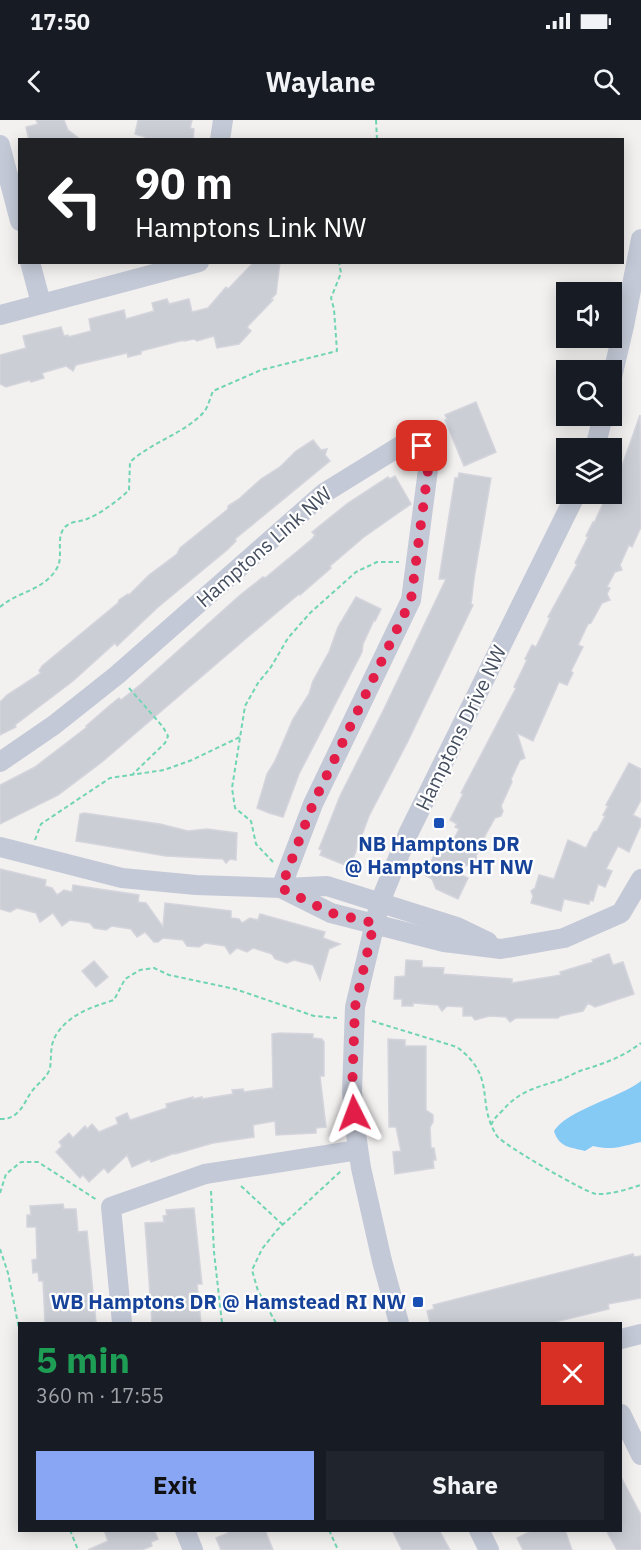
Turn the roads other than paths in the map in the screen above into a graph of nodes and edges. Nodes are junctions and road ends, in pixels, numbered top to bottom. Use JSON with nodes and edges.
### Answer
{"nodes":[{"id":1,"x":223,"y":120,"type":"edge"},
{"id":2,"x":220,"y":138,"type":"edge"},
{"id":3,"x":0,"y":145,"type":"edge"},
{"id":4,"x":18,"y":213,"type":"edge"},
{"id":5,"x":641,"y":239,"type":"edge"},
{"id":6,"x":31,"y":264,"type":"edge"},
{"id":7,"x":191,"y":264,"type":"edge"},
{"id":8,"x":41,"y":303,"type":"junction"},
{"id":9,"x":0,"y":315,"type":"edge"},
{"id":10,"x":616,"y":360,"type":"edge"},
{"id":11,"x":571,"y":504,"type":"edge"},
{"id":12,"x":0,"y":762,"type":"edge"},
{"id":13,"x":0,"y":847,"type":"edge"},
{"id":14,"x":641,"y":879,"type":"edge"},
{"id":15,"x":284,"y":880,"type":"junction"},
{"id":16,"x":380,"y":902,"type":"junction"},
{"id":17,"x":374,"y":923,"type":"junction"},
{"id":18,"x":501,"y":949,"type":"junction"},
{"id":19,"x":358,"y":1150,"type":"junction"},
{"id":20,"x":122,"y":1322,"type":"edge"},
{"id":21,"x":399,"y":1322,"type":"edge"},
{"id":22,"x":641,"y":1334,"type":"edge"},
{"id":23,"x":622,"y":1339,"type":"edge"},
{"id":24,"x":622,"y":1416,"type":"edge"},
{"id":25,"x":641,"y":1455,"type":"edge"},
{"id":26,"x":186,"y":1532,"type":"edge"},
{"id":27,"x":480,"y":1532,"type":"edge"},
{"id":28,"x":193,"y":1550,"type":"edge"},
{"id":29,"x":489,"y":1550,"type":"edge"}],
"edges":[{"from":1,"to":2,"type":"street"},
{"from":3,"to":4,"type":"street"},
{"from":5,"to":10,"type":"street"},
{"from":6,"to":8,"type":"street"},
{"from":7,"to":8,"type":"street"},
{"from":8,"to":9,"type":"street"},
{"from":11,"to":16,"type":"street","name":"Hamptons Drive NW"},
{"from":12,"to":15,"type":"street","name":"Hamptons Link NW"},
{"from":13,"to":15,"type":"street"},
{"from":14,"to":18,"type":"street"},
{"from":15,"to":16,"type":"street"},
{"from":15,"to":17,"type":"street"},
{"from":16,"to":17,"type":"street","name":"Hamptons Drive NW"},
{"from":16,"to":18,"type":"street"},
{"from":17,"to":18,"type":"street"},
{"from":17,"to":19,"type":"street","name":"Hamptons Drive NW"},
{"from":19,"to":20,"type":"street"},
{"from":19,"to":21,"type":"street","name":"Hamptons Drive NW"},
{"from":22,"to":23,"type":"street"},
{"from":24,"to":25,"type":"street"},
{"from":26,"to":28,"type":"street"},
{"from":27,"to":29,"type":"street"}]}
